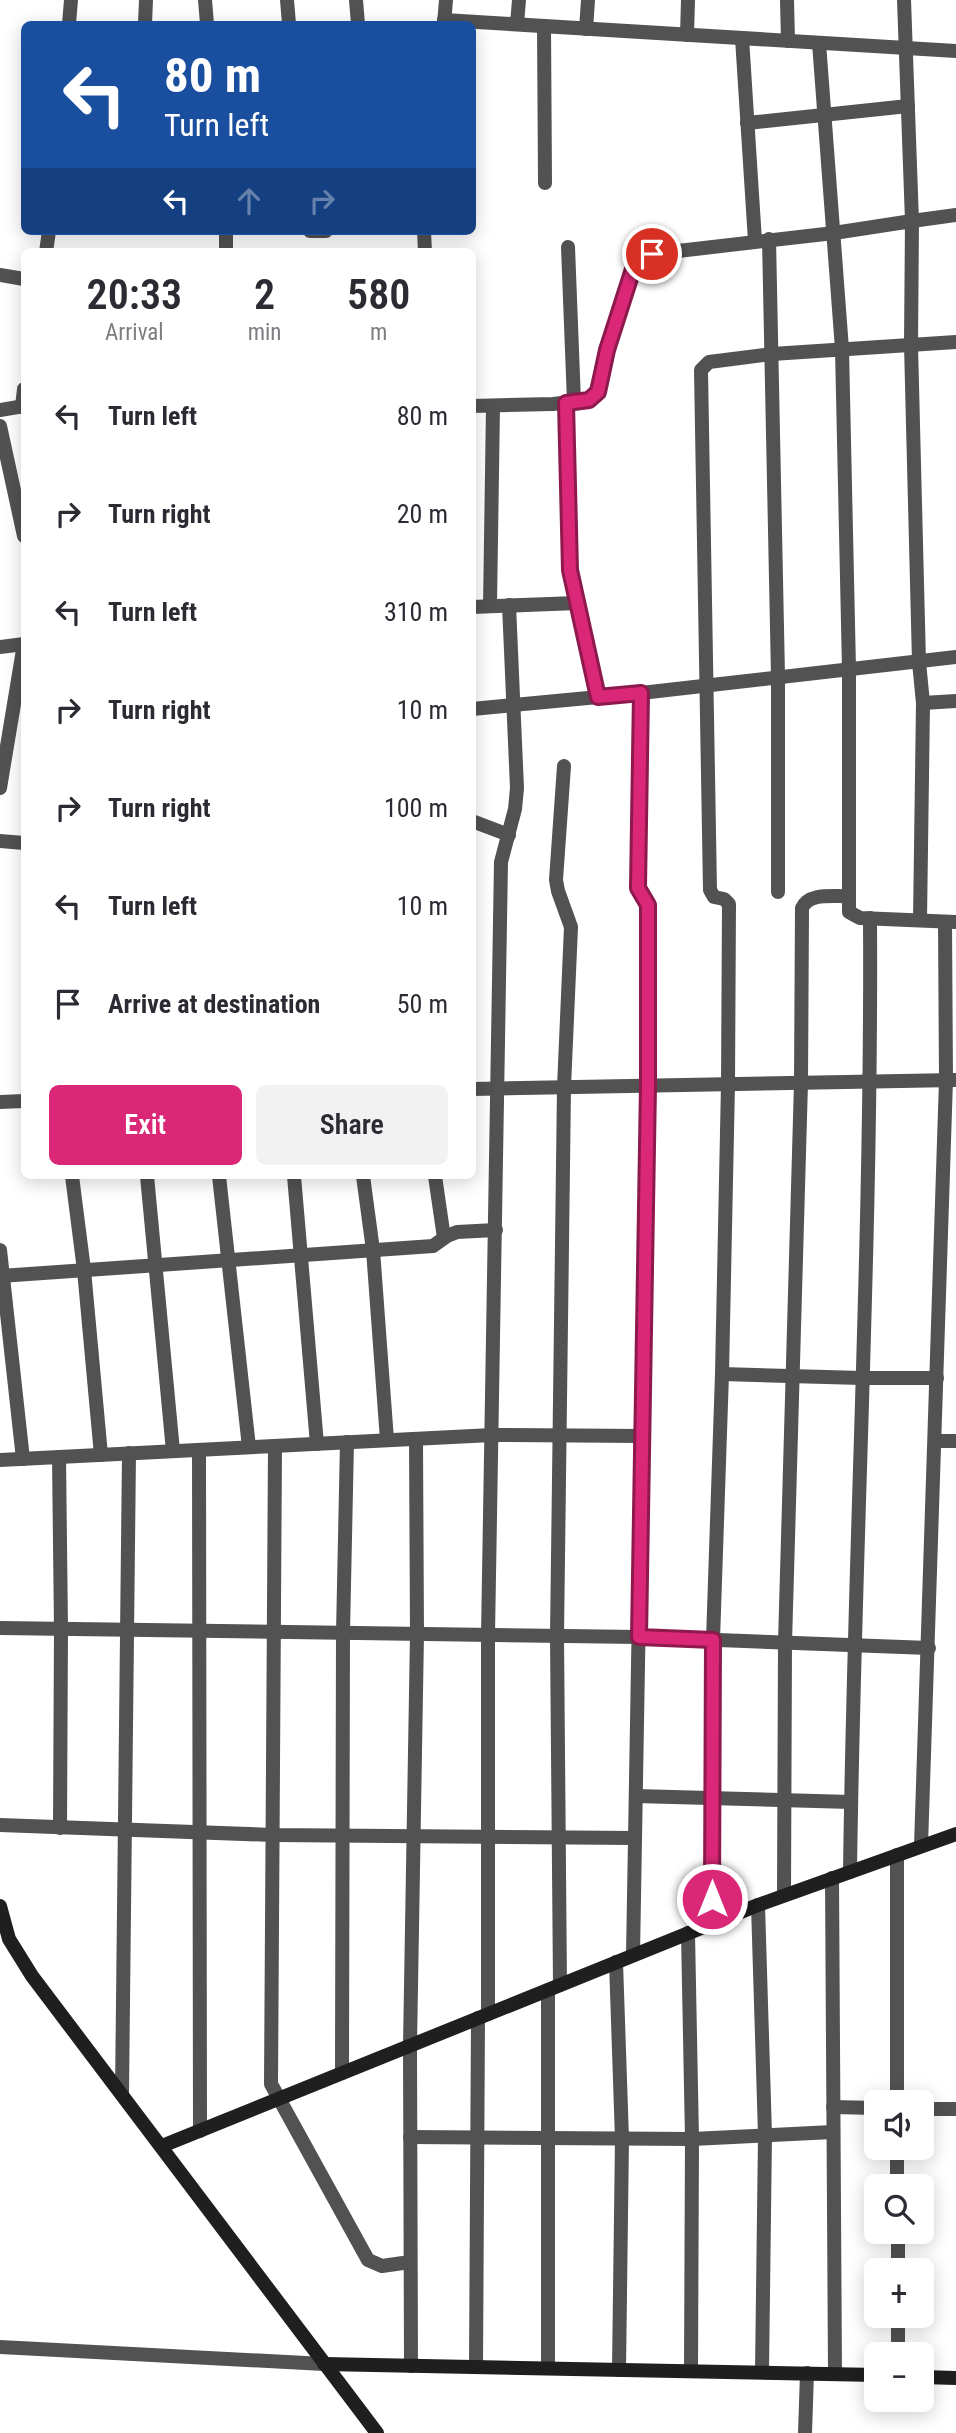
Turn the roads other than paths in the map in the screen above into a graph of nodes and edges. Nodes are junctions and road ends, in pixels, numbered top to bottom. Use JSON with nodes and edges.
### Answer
{"nodes":[{"id":1,"x":71,"y":0,"type":"edge"},
{"id":2,"x":146,"y":0,"type":"edge"},
{"id":3,"x":205,"y":0,"type":"edge"},
{"id":4,"x":287,"y":0,"type":"edge"},
{"id":5,"x":356,"y":0,"type":"edge"},
{"id":6,"x":446,"y":0,"type":"edge"},
{"id":7,"x":519,"y":0,"type":"edge"},
{"id":8,"x":588,"y":0,"type":"edge"},
{"id":9,"x":688,"y":0,"type":"edge"},
{"id":10,"x":787,"y":0,"type":"edge"},
{"id":11,"x":904,"y":0,"type":"edge"},
{"id":12,"x":69,"y":21,"type":"edge"},
{"id":13,"x":145,"y":21,"type":"edge"},
{"id":14,"x":207,"y":21,"type":"edge"},
{"id":15,"x":289,"y":21,"type":"edge"},
{"id":16,"x":358,"y":21,"type":"edge"},
{"id":17,"x":444,"y":21,"type":"edge"},
{"id":18,"x":476,"y":23,"type":"edge"},
{"id":19,"x":517,"y":24,"type":"junction"},
{"id":20,"x":544,"y":26,"type":"junction"},
{"id":21,"x":586,"y":29,"type":"junction"},
{"id":22,"x":687,"y":35,"type":"junction"},
{"id":23,"x":742,"y":38,"type":"junction"},
{"id":24,"x":788,"y":41,"type":"junction"},
{"id":25,"x":819,"y":43,"type":"junction"},
{"id":26,"x":906,"y":48,"type":"junction"},
{"id":27,"x":956,"y":51,"type":"edge"},
{"id":28,"x":908,"y":106,"type":"junction"},
{"id":29,"x":825,"y":116,"type":"junction"},
{"id":30,"x":747,"y":123,"type":"junction"},
{"id":31,"x":545,"y":183,"type":"dead end"},
{"id":32,"x":956,"y":215,"type":"edge"},
{"id":33,"x":912,"y":221,"type":"junction"},
{"id":34,"x":834,"y":233,"type":"junction"},
{"id":35,"x":762,"y":240,"type":"junction"},
{"id":36,"x":568,"y":247,"type":"dead end"},
{"id":37,"x":0,"y":275,"type":"edge"},
{"id":38,"x":21,"y":278,"type":"edge"},
{"id":39,"x":956,"y":342,"type":"edge"},
{"id":40,"x":911,"y":345,"type":"junction"},
{"id":41,"x":842,"y":349,"type":"junction"},
{"id":42,"x":772,"y":354,"type":"junction"},
{"id":43,"x":570,"y":402,"type":"junction"},
{"id":44,"x":21,"y":406,"type":"edge"},
{"id":45,"x":476,"y":406,"type":"edge"},
{"id":46,"x":493,"y":406,"type":"junction"},
{"id":47,"x":0,"y":410,"type":"edge"},
{"id":48,"x":0,"y":426,"type":"edge"},
{"id":49,"x":21,"y":522,"type":"edge"},
{"id":50,"x":577,"y":603,"type":"junction"},
{"id":51,"x":490,"y":606,"type":"junction"},
{"id":52,"x":509,"y":606,"type":"junction"},
{"id":53,"x":476,"y":607,"type":"edge"},
{"id":54,"x":21,"y":644,"type":"edge"},
{"id":55,"x":0,"y":647,"type":"edge"},
{"id":56,"x":956,"y":657,"type":"edge"},
{"id":57,"x":21,"y":662,"type":"edge"},
{"id":58,"x":919,"y":662,"type":"junction"},
{"id":59,"x":849,"y":668,"type":"junction"},
{"id":60,"x":778,"y":676,"type":"junction"},
{"id":61,"x":707,"y":685,"type":"junction"},
{"id":62,"x":641,"y":693,"type":"junction"},
{"id":63,"x":598,"y":697,"type":"junction"},
{"id":64,"x":956,"y":701,"type":"edge"},
{"id":65,"x":923,"y":702,"type":"junction"},
{"id":66,"x":513,"y":705,"type":"junction"},
{"id":67,"x":476,"y":709,"type":"edge"},
{"id":68,"x":564,"y":765,"type":"dead end"},
{"id":69,"x":0,"y":788,"type":"edge"},
{"id":70,"x":476,"y":823,"type":"edge"},
{"id":71,"x":509,"y":835,"type":"junction"},
{"id":72,"x":0,"y":841,"type":"edge"},
{"id":73,"x":21,"y":843,"type":"edge"},
{"id":74,"x":778,"y":892,"type":"dead end"},
{"id":75,"x":849,"y":897,"type":"junction"},
{"id":76,"x":870,"y":918,"type":"junction"},
{"id":77,"x":920,"y":920,"type":"junction"},
{"id":78,"x":950,"y":922,"type":"edge"},
{"id":79,"x":951,"y":1080,"type":"edge"},
{"id":80,"x":871,"y":1082,"type":"junction"},
{"id":81,"x":801,"y":1083,"type":"junction"},
{"id":82,"x":729,"y":1084,"type":"junction"},
{"id":83,"x":648,"y":1085,"type":"junction"},
{"id":84,"x":564,"y":1087,"type":"junction"},
{"id":85,"x":476,"y":1089,"type":"edge"},
{"id":86,"x":498,"y":1089,"type":"junction"},
{"id":87,"x":21,"y":1101,"type":"edge"},
{"id":88,"x":0,"y":1102,"type":"edge"},
{"id":89,"x":72,"y":1179,"type":"edge"},
{"id":90,"x":147,"y":1179,"type":"edge"},
{"id":91,"x":219,"y":1179,"type":"edge"},
{"id":92,"x":294,"y":1179,"type":"edge"},
{"id":93,"x":363,"y":1179,"type":"edge"},
{"id":94,"x":435,"y":1179,"type":"edge"},
{"id":95,"x":496,"y":1230,"type":"junction"},
{"id":96,"x":444,"y":1238,"type":"junction"},
{"id":97,"x":0,"y":1250,"type":"edge"},
{"id":98,"x":373,"y":1251,"type":"junction"},
{"id":99,"x":302,"y":1255,"type":"junction"},
{"id":100,"x":228,"y":1260,"type":"junction"},
{"id":101,"x":156,"y":1265,"type":"junction"},
{"id":102,"x":84,"y":1270,"type":"junction"},
{"id":103,"x":1,"y":1276,"type":"edge"},
{"id":104,"x":722,"y":1374,"type":"junction"},
{"id":105,"x":793,"y":1376,"type":"junction"},
{"id":106,"x":862,"y":1378,"type":"junction"},
{"id":107,"x":937,"y":1378,"type":"junction"},
{"id":108,"x":492,"y":1435,"type":"junction"},
{"id":109,"x":560,"y":1436,"type":"junction"},
{"id":110,"x":642,"y":1436,"type":"junction"},
{"id":111,"x":416,"y":1438,"type":"junction"},
{"id":112,"x":387,"y":1440,"type":"junction"},
{"id":113,"x":935,"y":1441,"type":"junction"},
{"id":114,"x":956,"y":1441,"type":"edge"},
{"id":115,"x":347,"y":1442,"type":"junction"},
{"id":116,"x":317,"y":1444,"type":"junction"},
{"id":117,"x":275,"y":1446,"type":"junction"},
{"id":118,"x":249,"y":1447,"type":"junction"},
{"id":119,"x":199,"y":1450,"type":"junction"},
{"id":120,"x":173,"y":1451,"type":"junction"},
{"id":121,"x":130,"y":1453,"type":"junction"},
{"id":122,"x":101,"y":1455,"type":"junction"},
{"id":123,"x":59,"y":1457,"type":"junction"},
{"id":124,"x":23,"y":1459,"type":"junction"},
{"id":125,"x":0,"y":1460,"type":"edge"},
{"id":126,"x":0,"y":1628,"type":"edge"},
{"id":127,"x":61,"y":1629,"type":"junction"},
{"id":128,"x":129,"y":1630,"type":"junction"},
{"id":129,"x":200,"y":1631,"type":"junction"},
{"id":130,"x":275,"y":1632,"type":"junction"},
{"id":131,"x":344,"y":1633,"type":"junction"},
{"id":132,"x":417,"y":1634,"type":"junction"},
{"id":133,"x":488,"y":1635,"type":"junction"},
{"id":134,"x":557,"y":1636,"type":"junction"},
{"id":135,"x":639,"y":1637,"type":"junction"},
{"id":136,"x":713,"y":1640,"type":"junction"},
{"id":137,"x":785,"y":1643,"type":"junction"},
{"id":138,"x":854,"y":1646,"type":"junction"},
{"id":139,"x":929,"y":1648,"type":"junction"},
{"id":140,"x":636,"y":1796,"type":"junction"},
{"id":141,"x":712,"y":1800,"type":"junction"},
{"id":142,"x":785,"y":1801,"type":"junction"},
{"id":143,"x":851,"y":1802,"type":"junction"},
{"id":144,"x":0,"y":1825,"type":"edge"},
{"id":145,"x":60,"y":1828,"type":"junction"},
{"id":146,"x":126,"y":1830,"type":"junction"},
{"id":147,"x":200,"y":1831,"type":"junction"},
{"id":148,"x":956,"y":1834,"type":"edge"},
{"id":149,"x":273,"y":1835,"type":"junction"},
{"id":150,"x":343,"y":1836,"type":"junction"},
{"id":151,"x":559,"y":1836,"type":"junction"},
{"id":152,"x":413,"y":1837,"type":"junction"},
{"id":153,"x":488,"y":1837,"type":"junction"},
{"id":154,"x":635,"y":1838,"type":"junction"},
{"id":155,"x":922,"y":1846,"type":"junction"},
{"id":156,"x":897,"y":1855,"type":"junction"},
{"id":157,"x":850,"y":1871,"type":"junction"},
{"id":158,"x":832,"y":1878,"type":"junction"},
{"id":159,"x":784,"y":1895,"type":"junction"},
{"id":160,"x":758,"y":1905,"type":"junction"},
{"id":161,"x":0,"y":1906,"type":"edge"},
{"id":162,"x":712,"y":1923,"type":"junction"},
{"id":163,"x":688,"y":1933,"type":"junction"},
{"id":164,"x":5,"y":1939,"type":"edge"},
{"id":165,"x":634,"y":1955,"type":"junction"},
{"id":166,"x":616,"y":1962,"type":"junction"},
{"id":167,"x":554,"y":1987,"type":"junction"},
{"id":168,"x":483,"y":2016,"type":"junction"},
{"id":169,"x":410,"y":2046,"type":"junction"},
{"id":170,"x":342,"y":2073,"type":"junction"},
{"id":171,"x":897,"y":2090,"type":"edge"},
{"id":172,"x":122,"y":2093,"type":"junction"},
{"id":173,"x":278,"y":2099,"type":"junction"},
{"id":174,"x":833,"y":2107,"type":"junction"},
{"id":175,"x":864,"y":2108,"type":"edge"},
{"id":176,"x":934,"y":2109,"type":"edge"},
{"id":177,"x":956,"y":2109,"type":"edge"},
{"id":178,"x":200,"y":2131,"type":"junction"},
{"id":179,"x":833,"y":2132,"type":"junction"},
{"id":180,"x":765,"y":2135,"type":"junction"},
{"id":181,"x":410,"y":2137,"type":"junction"},
{"id":182,"x":479,"y":2138,"type":"junction"},
{"id":183,"x":549,"y":2138,"type":"junction"},
{"id":184,"x":622,"y":2139,"type":"junction"},
{"id":185,"x":692,"y":2139,"type":"junction"},
{"id":186,"x":162,"y":2146,"type":"junction"},
{"id":187,"x":410,"y":2262,"type":"junction"},
{"id":188,"x":0,"y":2347,"type":"edge"},
{"id":189,"x":324,"y":2364,"type":"junction"},
{"id":190,"x":411,"y":2366,"type":"junction"},
{"id":191,"x":476,"y":2367,"type":"junction"},
{"id":192,"x":548,"y":2368,"type":"junction"},
{"id":193,"x":619,"y":2370,"type":"junction"},
{"id":194,"x":691,"y":2371,"type":"junction"},
{"id":195,"x":762,"y":2372,"type":"junction"},
{"id":196,"x":807,"y":2373,"type":"junction"},
{"id":197,"x":835,"y":2374,"type":"junction"},
{"id":198,"x":864,"y":2375,"type":"edge"},
{"id":199,"x":934,"y":2377,"type":"edge"},
{"id":200,"x":956,"y":2378,"type":"edge"},
{"id":201,"x":376,"y":2433,"type":"edge"},
{"id":202,"x":805,"y":2433,"type":"edge"}],
"edges":[{"from":1,"to":12,"type":"street"},
{"from":2,"to":13,"type":"street"},
{"from":3,"to":14,"type":"street"},
{"from":4,"to":15,"type":"street"},
{"from":5,"to":16,"type":"street"},
{"from":6,"to":17,"type":"street"},
{"from":7,"to":19,"type":"street"},
{"from":8,"to":21,"type":"street"},
{"from":9,"to":22,"type":"street"},
{"from":10,"to":24,"type":"street"},
{"from":11,"to":26,"type":"street"},
{"from":18,"to":19,"type":"street"},
{"from":19,"to":20,"type":"street"},
{"from":20,"to":21,"type":"street"},
{"from":20,"to":31,"type":"street"},
{"from":21,"to":22,"type":"street"},
{"from":22,"to":23,"type":"street"},
{"from":23,"to":24,"type":"street"},
{"from":23,"to":30,"type":"street"},
{"from":24,"to":25,"type":"street"},
{"from":25,"to":26,"type":"street"},
{"from":25,"to":29,"type":"street"},
{"from":26,"to":27,"type":"street"},
{"from":26,"to":28,"type":"street"},
{"from":28,"to":29,"type":"street"},
{"from":28,"to":33,"type":"street"},
{"from":29,"to":30,"type":"street"},
{"from":29,"to":34,"type":"street"},
{"from":30,"to":35,"type":"street"},
{"from":32,"to":33,"type":"street"},
{"from":33,"to":34,"type":"street"},
{"from":33,"to":40,"type":"street"},
{"from":34,"to":35,"type":"street"},
{"from":34,"to":41,"type":"street"},
{"from":35,"to":42,"type":"street"},
{"from":35,"to":43,"type":"street"},
{"from":36,"to":43,"type":"street"},
{"from":37,"to":38,"type":"street"},
{"from":39,"to":40,"type":"street"},
{"from":40,"to":41,"type":"street"},
{"from":40,"to":58,"type":"street"},
{"from":41,"to":42,"type":"street"},
{"from":41,"to":59,"type":"street"},
{"from":42,"to":60,"type":"street"},
{"from":42,"to":61,"type":"street"},
{"from":43,"to":46,"type":"street"},
{"from":43,"to":50,"type":"street"},
{"from":44,"to":47,"type":"street"},
{"from":45,"to":46,"type":"street"},
{"from":46,"to":51,"type":"street"},
{"from":48,"to":49,"type":"street"},
{"from":50,"to":52,"type":"street"},
{"from":50,"to":63,"type":"street"},
{"from":51,"to":52,"type":"street"},
{"from":51,"to":53,"type":"street"},
{"from":52,"to":66,"type":"street"},
{"from":54,"to":55,"type":"street"},
{"from":56,"to":58,"type":"street"},
{"from":57,"to":69,"type":"street"},
{"from":58,"to":59,"type":"street"},
{"from":58,"to":65,"type":"street"},
{"from":59,"to":60,"type":"street"},
{"from":59,"to":75,"type":"street"},
{"from":60,"to":61,"type":"street"},
{"from":60,"to":74,"type":"street"},
{"from":61,"to":62,"type":"street"},
{"from":61,"to":82,"type":"street"},
{"from":62,"to":63,"type":"street"},
{"from":62,"to":83,"type":"street"},
{"from":63,"to":66,"type":"street"},
{"from":64,"to":65,"type":"street"},
{"from":65,"to":77,"type":"street"},
{"from":66,"to":67,"type":"street"},
{"from":66,"to":71,"type":"street"},
{"from":68,"to":84,"type":"street"},
{"from":70,"to":71,"type":"street"},
{"from":71,"to":86,"type":"street"},
{"from":72,"to":73,"type":"street"},
{"from":75,"to":76,"type":"street"},
{"from":75,"to":81,"type":"street"},
{"from":76,"to":77,"type":"street"},
{"from":76,"to":80,"type":"street"},
{"from":77,"to":78,"type":"street"},
{"from":78,"to":79,"type":"street"},
{"from":79,"to":80,"type":"street"},
{"from":79,"to":107,"type":"street"},
{"from":80,"to":81,"type":"street"},
{"from":80,"to":106,"type":"street"},
{"from":81,"to":82,"type":"street"},
{"from":81,"to":105,"type":"street"},
{"from":82,"to":83,"type":"street"},
{"from":82,"to":104,"type":"street"},
{"from":83,"to":84,"type":"street"},
{"from":83,"to":110,"type":"street"},
{"from":84,"to":86,"type":"street"},
{"from":84,"to":109,"type":"street"},
{"from":85,"to":86,"type":"street"},
{"from":86,"to":95,"type":"street"},
{"from":87,"to":88,"type":"street"},
{"from":89,"to":102,"type":"street"},
{"from":90,"to":101,"type":"street"},
{"from":91,"to":100,"type":"street"},
{"from":92,"to":99,"type":"street"},
{"from":93,"to":98,"type":"street"},
{"from":94,"to":96,"type":"street"},
{"from":95,"to":96,"type":"street"},
{"from":95,"to":108,"type":"street"},
{"from":96,"to":98,"type":"street"},
{"from":97,"to":103,"type":"street"},
{"from":98,"to":99,"type":"street"},
{"from":98,"to":112,"type":"street"},
{"from":99,"to":100,"type":"street"},
{"from":99,"to":116,"type":"street"},
{"from":100,"to":101,"type":"street"},
{"from":100,"to":118,"type":"street"},
{"from":101,"to":102,"type":"street"},
{"from":101,"to":120,"type":"street"},
{"from":102,"to":103,"type":"street"},
{"from":102,"to":122,"type":"street"},
{"from":103,"to":124,"type":"street"},
{"from":104,"to":105,"type":"street"},
{"from":104,"to":136,"type":"street"},
{"from":105,"to":106,"type":"street"},
{"from":105,"to":137,"type":"street"},
{"from":106,"to":107,"type":"street"},
{"from":106,"to":138,"type":"street"},
{"from":107,"to":113,"type":"street"},
{"from":108,"to":109,"type":"street"},
{"from":108,"to":111,"type":"street"},
{"from":108,"to":133,"type":"street"},
{"from":109,"to":110,"type":"street"},
{"from":109,"to":134,"type":"street"},
{"from":110,"to":135,"type":"street"},
{"from":111,"to":112,"type":"street"},
{"from":111,"to":132,"type":"street"},
{"from":112,"to":115,"type":"street"},
{"from":113,"to":114,"type":"street"},
{"from":113,"to":139,"type":"street"},
{"from":115,"to":116,"type":"street"},
{"from":115,"to":131,"type":"street"},
{"from":116,"to":117,"type":"street"},
{"from":117,"to":118,"type":"street"},
{"from":117,"to":130,"type":"street"},
{"from":118,"to":119,"type":"street"},
{"from":119,"to":120,"type":"street"},
{"from":119,"to":129,"type":"street"},
{"from":120,"to":121,"type":"street"},
{"from":121,"to":122,"type":"street"},
{"from":121,"to":128,"type":"street"},
{"from":122,"to":123,"type":"street"},
{"from":123,"to":124,"type":"street"},
{"from":123,"to":127,"type":"street"},
{"from":124,"to":125,"type":"street"},
{"from":126,"to":127,"type":"street"},
{"from":127,"to":128,"type":"street"},
{"from":127,"to":145,"type":"street"},
{"from":128,"to":129,"type":"street"},
{"from":128,"to":146,"type":"street"},
{"from":129,"to":130,"type":"street"},
{"from":129,"to":147,"type":"street"},
{"from":130,"to":131,"type":"street"},
{"from":130,"to":149,"type":"street"},
{"from":131,"to":132,"type":"street"},
{"from":131,"to":150,"type":"street"},
{"from":132,"to":133,"type":"street"},
{"from":132,"to":152,"type":"street"},
{"from":133,"to":134,"type":"street"},
{"from":133,"to":153,"type":"street"},
{"from":134,"to":135,"type":"street"},
{"from":134,"to":151,"type":"street"},
{"from":135,"to":136,"type":"street"},
{"from":135,"to":140,"type":"street"},
{"from":136,"to":137,"type":"street"},
{"from":136,"to":141,"type":"street"},
{"from":137,"to":138,"type":"street"},
{"from":137,"to":142,"type":"street"},
{"from":138,"to":139,"type":"street"},
{"from":138,"to":143,"type":"street"},
{"from":139,"to":155,"type":"street"},
{"from":140,"to":141,"type":"street"},
{"from":140,"to":154,"type":"street"},
{"from":141,"to":142,"type":"street"},
{"from":141,"to":162,"type":"street"},
{"from":142,"to":143,"type":"street"},
{"from":142,"to":159,"type":"street"},
{"from":143,"to":157,"type":"street"},
{"from":144,"to":145,"type":"street"},
{"from":145,"to":146,"type":"street"},
{"from":146,"to":147,"type":"street"},
{"from":146,"to":172,"type":"street"},
{"from":147,"to":149,"type":"street"},
{"from":147,"to":178,"type":"street"},
{"from":148,"to":155,"type":"street"},
{"from":149,"to":150,"type":"street"},
{"from":149,"to":173,"type":"street"},
{"from":150,"to":152,"type":"street"},
{"from":150,"to":170,"type":"street"},
{"from":151,"to":153,"type":"street"},
{"from":151,"to":154,"type":"street"},
{"from":151,"to":167,"type":"street"},
{"from":152,"to":153,"type":"street"},
{"from":152,"to":169,"type":"street"},
{"from":153,"to":168,"type":"street"},
{"from":154,"to":165,"type":"street"},
{"from":155,"to":156,"type":"street"},
{"from":156,"to":157,"type":"street"},
{"from":156,"to":171,"type":"street"},
{"from":157,"to":158,"type":"street"},
{"from":158,"to":159,"type":"street"},
{"from":158,"to":174,"type":"street"},
{"from":159,"to":160,"type":"street"},
{"from":160,"to":162,"type":"street"},
{"from":160,"to":180,"type":"street"},
{"from":161,"to":164,"type":"street"},
{"from":162,"to":163,"type":"street"},
{"from":163,"to":165,"type":"street"},
{"from":163,"to":185,"type":"street"},
{"from":164,"to":172,"type":"street"},
{"from":165,"to":166,"type":"street"},
{"from":166,"to":167,"type":"street"},
{"from":166,"to":184,"type":"street"},
{"from":167,"to":168,"type":"street"},
{"from":167,"to":183,"type":"street"},
{"from":168,"to":169,"type":"street"},
{"from":168,"to":182,"type":"street"},
{"from":169,"to":170,"type":"street"},
{"from":169,"to":181,"type":"street"},
{"from":170,"to":173,"type":"street"},
{"from":172,"to":186,"type":"street"},
{"from":173,"to":178,"type":"street"},
{"from":173,"to":187,"type":"street"},
{"from":174,"to":175,"type":"street"},
{"from":174,"to":179,"type":"street"},
{"from":176,"to":177,"type":"street"},
{"from":178,"to":186,"type":"street"},
{"from":179,"to":180,"type":"street"},
{"from":179,"to":197,"type":"street"},
{"from":180,"to":185,"type":"street"},
{"from":180,"to":195,"type":"street"},
{"from":181,"to":182,"type":"street"},
{"from":181,"to":187,"type":"street"},
{"from":182,"to":183,"type":"street"},
{"from":182,"to":191,"type":"street"},
{"from":183,"to":184,"type":"street"},
{"from":183,"to":192,"type":"street"},
{"from":184,"to":185,"type":"street"},
{"from":184,"to":193,"type":"street"},
{"from":185,"to":194,"type":"street"},
{"from":186,"to":189,"type":"street"},
{"from":187,"to":190,"type":"street"},
{"from":188,"to":189,"type":"street"},
{"from":189,"to":190,"type":"street"},
{"from":189,"to":201,"type":"street"},
{"from":190,"to":191,"type":"street"},
{"from":191,"to":192,"type":"street"},
{"from":192,"to":193,"type":"street"},
{"from":193,"to":194,"type":"street"},
{"from":194,"to":195,"type":"street"},
{"from":195,"to":196,"type":"street"},
{"from":196,"to":197,"type":"street"},
{"from":196,"to":202,"type":"street"},
{"from":197,"to":198,"type":"street"},
{"from":199,"to":200,"type":"street"}]}
